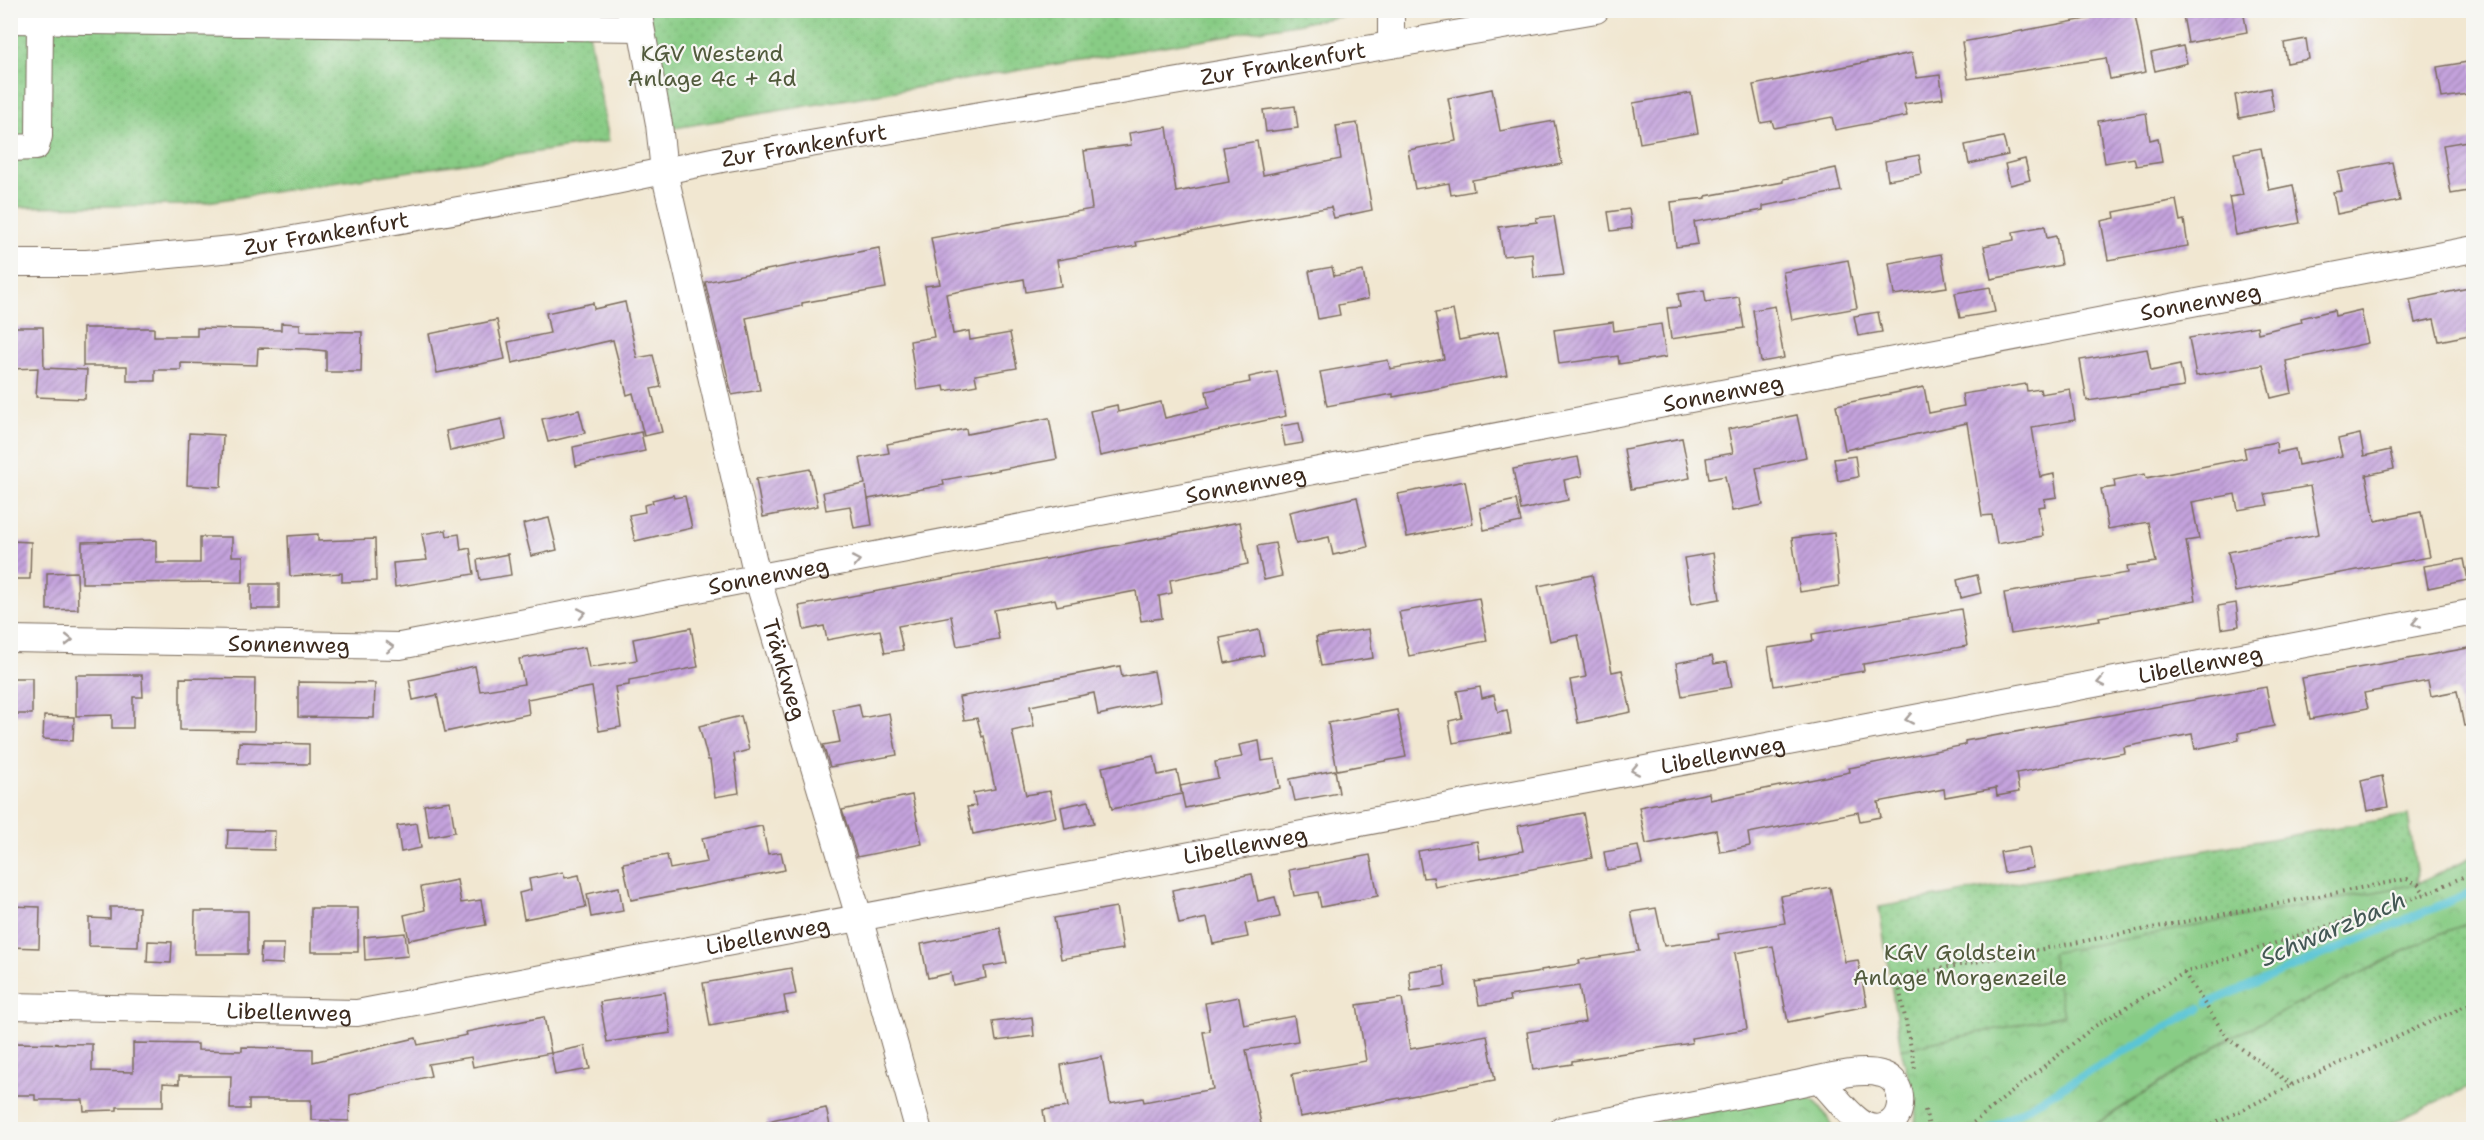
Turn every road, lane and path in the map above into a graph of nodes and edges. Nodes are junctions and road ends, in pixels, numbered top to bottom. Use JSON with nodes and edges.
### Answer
{"nodes":[{"id":1,"x":1391,"y":10,"type":"edge"},
{"id":2,"x":1596,"y":10,"type":"edge"},
{"id":3,"x":40,"y":19,"type":"junction"},
{"id":4,"x":10,"y":20,"type":"edge"},
{"id":5,"x":640,"y":20,"type":"edge"},
{"id":6,"x":1391,"y":45,"type":"junction"},
{"id":7,"x":10,"y":148,"type":"edge"},
{"id":8,"x":664,"y":171,"type":"junction"},
{"id":9,"x":2474,"y":249,"type":"edge"},
{"id":10,"x":10,"y":263,"type":"edge"},
{"id":11,"x":758,"y":580,"type":"junction"},
{"id":12,"x":2474,"y":612,"type":"edge"},
{"id":13,"x":10,"y":639,"type":"edge"},
{"id":14,"x":2474,"y":872,"type":"edge"},
{"id":15,"x":2425,"y":894,"type":"junction"},
{"id":16,"x":859,"y":917,"type":"junction"},
{"id":17,"x":2184,"y":973,"type":"junction"},
{"id":18,"x":2474,"y":1002,"type":"edge"},
{"id":19,"x":10,"y":1006,"type":"edge"},
{"id":20,"x":1909,"y":1047,"type":"dead end"},
{"id":21,"x":1819,"y":1080,"type":"dead end"},
{"id":22,"x":2292,"y":1085,"type":"junction"},
{"id":23,"x":919,"y":1129,"type":"edge"},
{"id":24,"x":1562,"y":1130,"type":"edge"},
{"id":25,"x":1964,"y":1130,"type":"edge"},
{"id":26,"x":2202,"y":1130,"type":"edge"}],
"edges":[{"from":1,"to":6,"type":"street"},
{"from":2,"to":6,"type":"street","name":"Zur Frankenfurt"},
{"from":3,"to":4,"type":"street"},
{"from":3,"to":5,"type":"street"},
{"from":3,"to":7,"type":"street"},
{"from":5,"to":8,"type":"street","name":"Tränkweg"},
{"from":6,"to":8,"type":"street","name":"Zur Frankenfurt"},
{"from":8,"to":10,"type":"street","name":"Zur Frankenfurt"},
{"from":8,"to":11,"type":"street","name":"Tränkweg"},
{"from":11,"to":9,"type":"street","name":"Sonnenweg","one_way":true},
{"from":13,"to":11,"type":"street","name":"Sonnenweg","one_way":true},
{"from":11,"to":16,"type":"street","name":"Tränkweg"},
{"from":12,"to":16,"type":"street","name":"Libellenweg","one_way":true},
{"from":14,"to":15,"type":"path"},
{"from":15,"to":17,"type":"path"},
{"from":15,"to":20,"type":"path"},
{"from":16,"to":19,"type":"street","name":"Libellenweg"},
{"from":16,"to":23,"type":"street","name":"Tränkweg"},
{"from":17,"to":22,"type":"path"},
{"from":17,"to":25,"type":"path"},
{"from":18,"to":22,"type":"path"},
{"from":21,"to":24,"type":"street"},
{"from":22,"to":26,"type":"path"}]}
